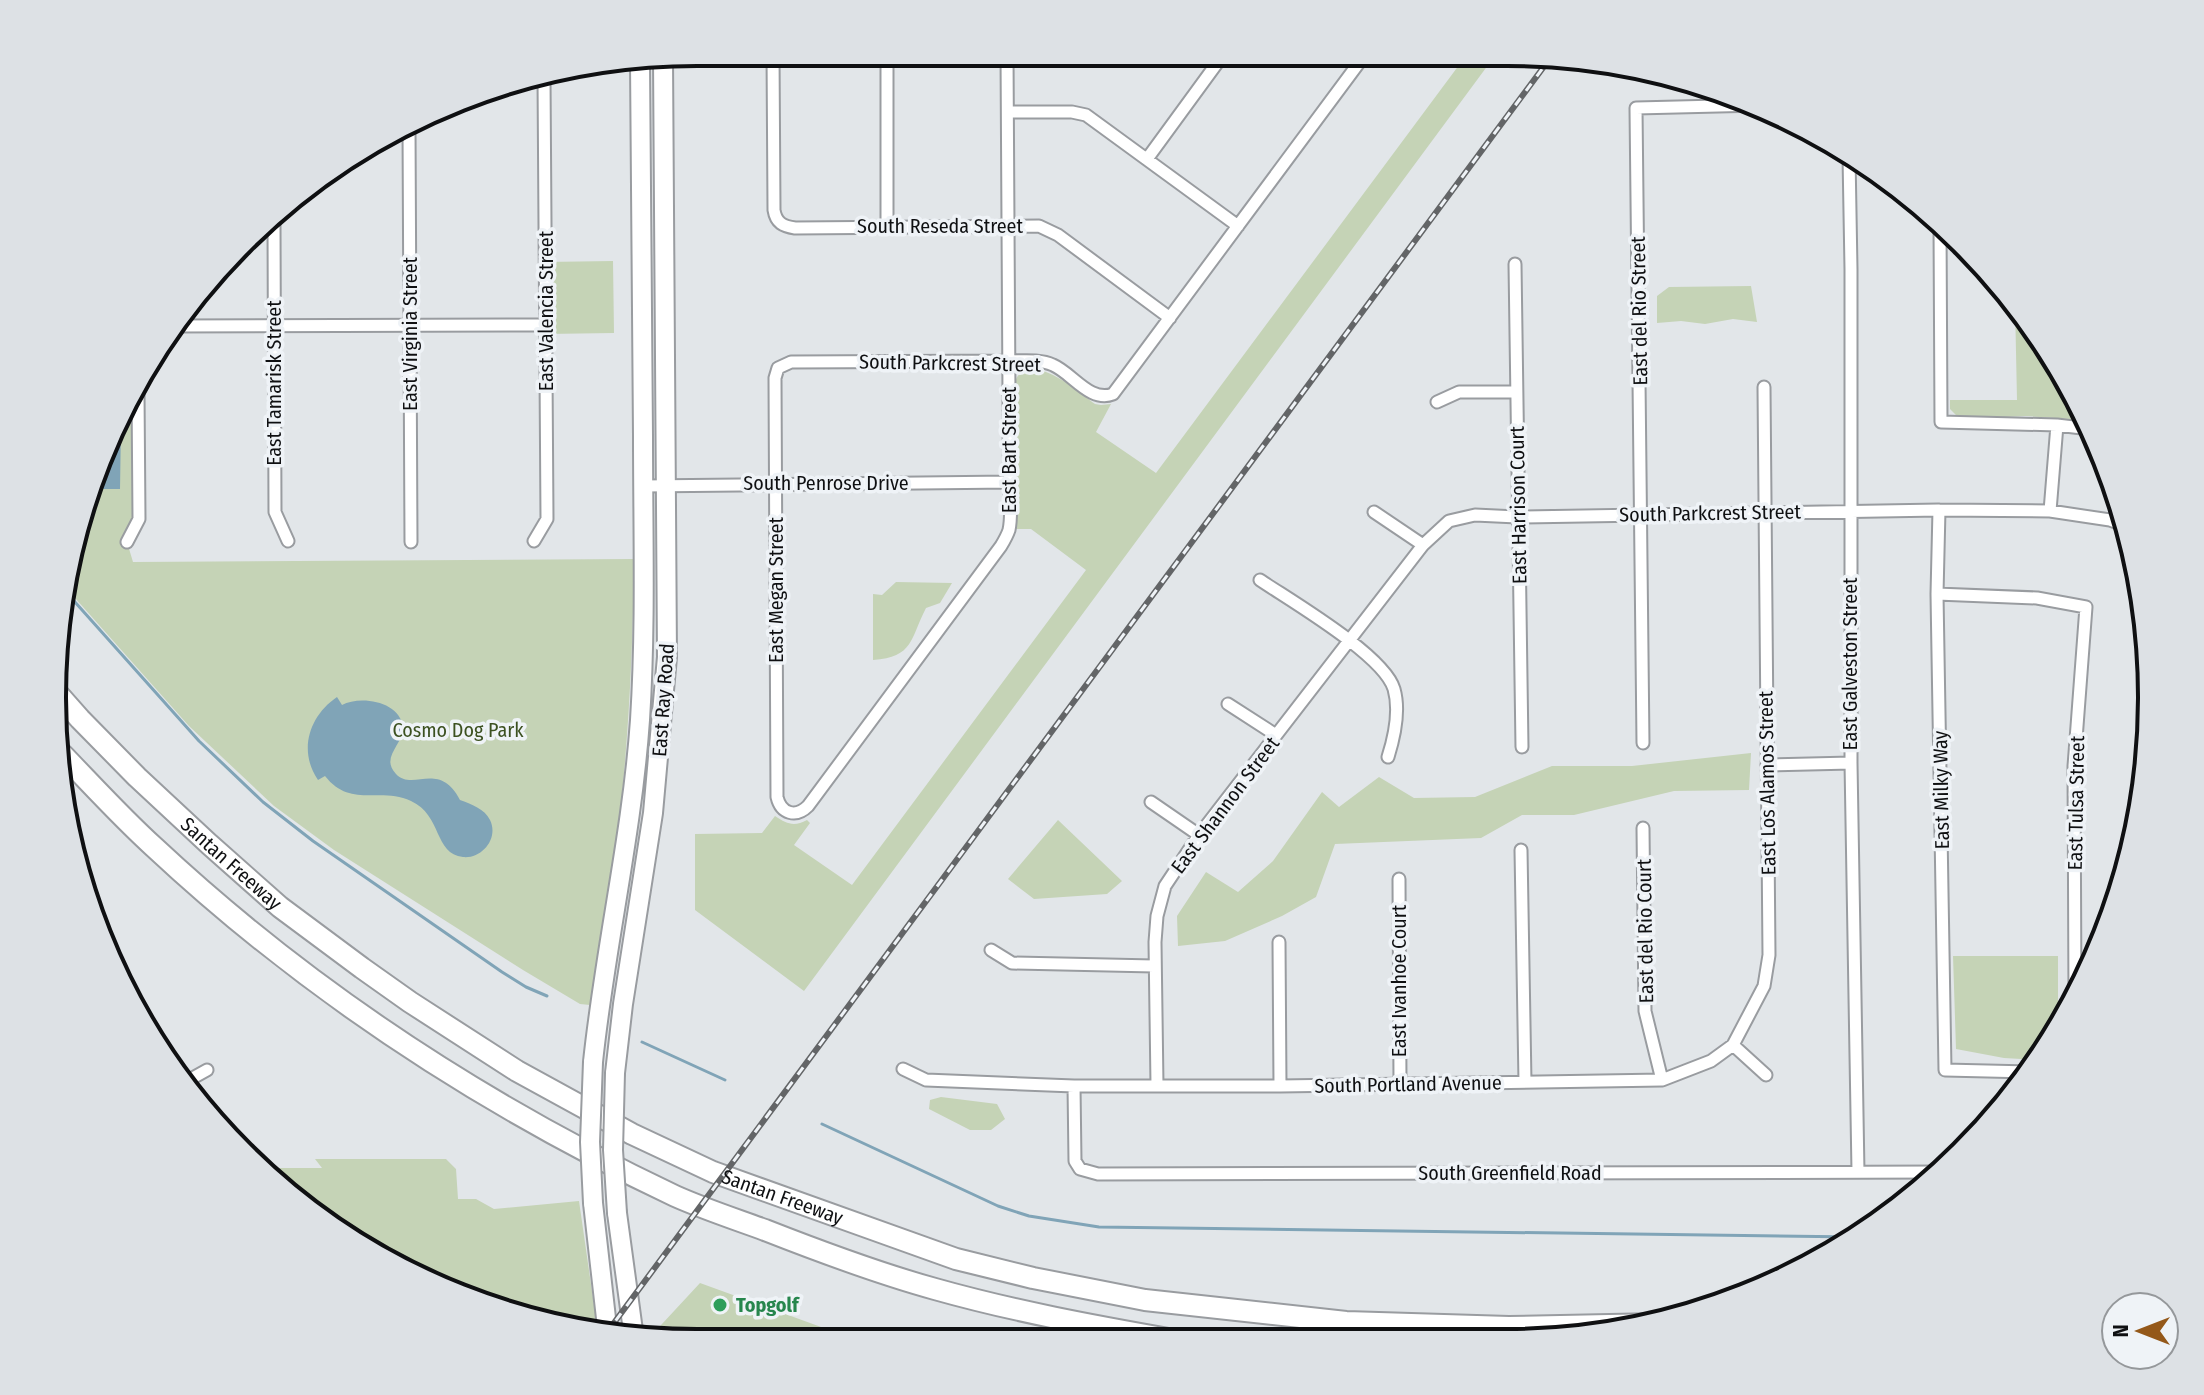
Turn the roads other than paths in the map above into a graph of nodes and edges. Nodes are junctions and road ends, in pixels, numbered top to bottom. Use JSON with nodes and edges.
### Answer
{"nodes":[{"id":1,"x":773,"y":66,"type":"edge"},
{"id":2,"x":887,"y":66,"type":"edge"},
{"id":3,"x":1007,"y":66,"type":"edge"},
{"id":4,"x":1215,"y":66,"type":"edge"},
{"id":5,"x":1357,"y":66,"type":"edge"},
{"id":6,"x":663,"y":67,"type":"edge"},
{"id":7,"x":640,"y":69,"type":"edge"},
{"id":8,"x":544,"y":85,"type":"edge"},
{"id":9,"x":1725,"y":106,"type":"edge"},
{"id":10,"x":1008,"y":112,"type":"junction"},
{"id":11,"x":409,"y":136,"type":"edge"},
{"id":12,"x":1147,"y":159,"type":"junction"},
{"id":13,"x":1849,"y":167,"type":"edge"},
{"id":14,"x":887,"y":226,"type":"junction"},
{"id":15,"x":1008,"y":226,"type":"junction"},
{"id":16,"x":1238,"y":226,"type":"junction"},
{"id":17,"x":274,"y":230,"type":"edge"},
{"id":18,"x":1940,"y":239,"type":"edge"},
{"id":19,"x":1515,"y":264,"type":"dead end"},
{"id":20,"x":1170,"y":318,"type":"junction"},
{"id":21,"x":410,"y":325,"type":"junction"},
{"id":22,"x":546,"y":325,"type":"junction"},
{"id":23,"x":187,"y":326,"type":"edge"},
{"id":24,"x":274,"y":326,"type":"junction"},
{"id":25,"x":1009,"y":361,"type":"junction"},
{"id":26,"x":782,"y":365,"type":"joint"},
{"id":27,"x":1764,"y":387,"type":"dead end"},
{"id":28,"x":1516,"y":392,"type":"junction"},
{"id":29,"x":1437,"y":402,"type":"dead end"},
{"id":30,"x":138,"y":405,"type":"edge"},
{"id":31,"x":2057,"y":425,"type":"junction"},
{"id":32,"x":2077,"y":427,"type":"edge"},
{"id":33,"x":1010,"y":482,"type":"junction"},
{"id":34,"x":775,"y":483,"type":"junction"},
{"id":35,"x":666,"y":485,"type":"junction"},
{"id":36,"x":643,"y":486,"type":"junction"},
{"id":37,"x":1939,"y":510,"type":"junction"},
{"id":38,"x":1850,"y":511,"type":"junction"},
{"id":39,"x":2050,"y":511,"type":"junction"},
{"id":40,"x":1374,"y":512,"type":"dead end"},
{"id":41,"x":1764,"y":513,"type":"junction"},
{"id":42,"x":1642,"y":514,"type":"junction"},
{"id":43,"x":1517,"y":517,"type":"junction"},
{"id":44,"x":2112,"y":521,"type":"edge"},
{"id":45,"x":288,"y":541,"type":"dead end"},
{"id":46,"x":534,"y":541,"type":"dead end"},
{"id":47,"x":127,"y":542,"type":"dead end"},
{"id":48,"x":411,"y":542,"type":"dead end"},
{"id":49,"x":1423,"y":545,"type":"junction"},
{"id":50,"x":1260,"y":580,"type":"dead end"},
{"id":51,"x":1937,"y":594,"type":"junction"},
{"id":52,"x":1349,"y":641,"type":"junction"},
{"id":53,"x":66,"y":703,"type":"edge"},
{"id":54,"x":1228,"y":704,"type":"dead end"},
{"id":55,"x":1276,"y":735,"type":"junction"},
{"id":56,"x":1643,"y":743,"type":"dead end"},
{"id":57,"x":1522,"y":747,"type":"dead end"},
{"id":58,"x":1388,"y":757,"type":"dead end"},
{"id":59,"x":69,"y":761,"type":"edge"},
{"id":60,"x":1851,"y":763,"type":"junction"},
{"id":61,"x":1767,"y":765,"type":"junction"},
{"id":62,"x":1151,"y":802,"type":"dead end"},
{"id":63,"x":788,"y":812,"type":"joint"},
{"id":64,"x":1643,"y":828,"type":"dead end"},
{"id":65,"x":1199,"y":835,"type":"junction"},
{"id":66,"x":1521,"y":850,"type":"dead end"},
{"id":67,"x":1399,"y":879,"type":"dead end"},
{"id":68,"x":1279,"y":942,"type":"dead end"},
{"id":69,"x":991,"y":950,"type":"dead end"},
{"id":70,"x":1154,"y":966,"type":"junction"},
{"id":71,"x":2075,"y":973,"type":"edge"},
{"id":72,"x":1733,"y":1045,"type":"junction"},
{"id":73,"x":903,"y":1069,"type":"dead end"},
{"id":74,"x":207,"y":1070,"type":"dead end"},
{"id":75,"x":2015,"y":1072,"type":"edge"},
{"id":76,"x":1766,"y":1075,"type":"dead end"},
{"id":77,"x":193,"y":1078,"type":"edge"},
{"id":78,"x":1662,"y":1080,"type":"junction"},
{"id":79,"x":1525,"y":1082,"type":"junction"},
{"id":80,"x":1400,"y":1084,"type":"junction"},
{"id":81,"x":1157,"y":1085,"type":"junction"},
{"id":82,"x":1074,"y":1086,"type":"junction"},
{"id":83,"x":1280,"y":1086,"type":"junction"},
{"id":84,"x":1858,"y":1172,"type":"junction"},
{"id":85,"x":1923,"y":1172,"type":"edge"},
{"id":86,"x":606,"y":1323,"type":"edge"},
{"id":87,"x":632,"y":1326,"type":"edge"},
{"id":88,"x":1571,"y":1326,"type":"edge"},
{"id":89,"x":1113,"y":1329,"type":"edge"}],
"edges":[{"from":1,"to":14,"type":"street","name":"South Reseda Street"},
{"from":2,"to":14,"type":"street"},
{"from":3,"to":10,"type":"street","name":"East Bart Street"},
{"from":4,"to":12,"type":"street"},
{"from":5,"to":16,"type":"street"},
{"from":6,"to":35,"type":"main road","name":"East Ray Road"},
{"from":7,"to":36,"type":"main road","name":"East Ray Road"},
{"from":8,"to":22,"type":"street","name":"East Valencia Street"},
{"from":9,"to":42,"type":"street","name":"East del Rio Street"},
{"from":10,"to":12,"type":"street"},
{"from":10,"to":15,"type":"street","name":"East Bart Street"},
{"from":11,"to":21,"type":"street","name":"East Virginia Street"},
{"from":12,"to":16,"type":"street"},
{"from":13,"to":38,"type":"street","name":"East Galveston Street"},
{"from":14,"to":15,"type":"street","name":"South Reseda Street"},
{"from":15,"to":20,"type":"street","name":"South Reseda Street"},
{"from":15,"to":25,"type":"street","name":"East Bart Street"},
{"from":16,"to":20,"type":"street"},
{"from":17,"to":24,"type":"street","name":"East Tamarisk Street"},
{"from":18,"to":31,"type":"street"},
{"from":19,"to":28,"type":"street","name":"East Harrison Court"},
{"from":20,"to":25,"type":"street","name":"South Parkcrest Street"},
{"from":21,"to":22,"type":"street"},
{"from":21,"to":24,"type":"street"},
{"from":21,"to":48,"type":"street","name":"East Virginia Street"},
{"from":22,"to":46,"type":"street","name":"East Valencia Street"},
{"from":23,"to":24,"type":"street"},
{"from":24,"to":45,"type":"street","name":"East Tamarisk Street"},
{"from":25,"to":26,"type":"street","name":"South Parkcrest Street"},
{"from":25,"to":33,"type":"street","name":"East Bart Street"},
{"from":26,"to":34,"type":"street","name":"East Megan Street"},
{"from":27,"to":41,"type":"street","name":"East Los Alamos Street"},
{"from":28,"to":29,"type":"street"},
{"from":28,"to":43,"type":"street","name":"East Harrison Court"},
{"from":30,"to":47,"type":"street"},
{"from":31,"to":32,"type":"street"},
{"from":31,"to":39,"type":"street"},
{"from":33,"to":34,"type":"street","name":"South Penrose Drive"},
{"from":33,"to":63,"type":"street","name":"East Bart Street"},
{"from":34,"to":35,"type":"street","name":"South Penrose Drive"},
{"from":34,"to":63,"type":"street","name":"East Megan Street"},
{"from":35,"to":36,"type":"street","name":"South Penrose Drive"},
{"from":35,"to":87,"type":"main road","name":"East Ray Road","bridge":true},
{"from":36,"to":86,"type":"main road","name":"East Ray Road","bridge":true},
{"from":37,"to":38,"type":"street","name":"South Parkcrest Street"},
{"from":37,"to":39,"type":"street","name":"South Parkcrest Street"},
{"from":37,"to":51,"type":"street","name":"East Milky Way"},
{"from":38,"to":41,"type":"street","name":"South Parkcrest Street"},
{"from":38,"to":60,"type":"street","name":"East Galveston Street"},
{"from":39,"to":44,"type":"street","name":"South Parkcrest Street"},
{"from":40,"to":49,"type":"street"},
{"from":41,"to":42,"type":"street","name":"South Parkcrest Street"},
{"from":41,"to":61,"type":"street","name":"East Los Alamos Street"},
{"from":42,"to":43,"type":"street","name":"South Parkcrest Street"},
{"from":42,"to":56,"type":"street"},
{"from":43,"to":49,"type":"street","name":"South Parkcrest Street"},
{"from":43,"to":57,"type":"street","name":"East Harrison Court"},
{"from":49,"to":52,"type":"street","name":"South Parkcrest Street"},
{"from":50,"to":52,"type":"street"},
{"from":51,"to":71,"type":"street","name":"East Tulsa Street"},
{"from":51,"to":75,"type":"street","name":"East Milky Way"},
{"from":52,"to":55,"type":"street","name":"East Shannon Street"},
{"from":52,"to":58,"type":"street"},
{"from":53,"to":88,"type":"highway","name":"Santan Freeway"},
{"from":54,"to":55,"type":"street"},
{"from":55,"to":65,"type":"street","name":"East Shannon Street"},
{"from":59,"to":89,"type":"highway","name":"Santan Freeway"},
{"from":60,"to":61,"type":"street"},
{"from":60,"to":84,"type":"street","name":"East Galveston Street"},
{"from":61,"to":72,"type":"street","name":"East Los Alamos Street"},
{"from":62,"to":65,"type":"street"},
{"from":64,"to":78,"type":"street","name":"East del Rio Court"},
{"from":65,"to":70,"type":"street","name":"East Shannon Street"},
{"from":66,"to":79,"type":"street"},
{"from":67,"to":80,"type":"street","name":"East Ivanhoe Court"},
{"from":68,"to":83,"type":"street"},
{"from":69,"to":70,"type":"street"},
{"from":70,"to":81,"type":"street","name":"East Shannon Street"},
{"from":72,"to":76,"type":"street"},
{"from":72,"to":78,"type":"street","name":"South Portland Avenue"},
{"from":73,"to":82,"type":"street","name":"South Portland Avenue"},
{"from":74,"to":77,"type":"street"},
{"from":78,"to":79,"type":"street","name":"South Portland Avenue"},
{"from":79,"to":80,"type":"street","name":"South Portland Avenue"},
{"from":80,"to":83,"type":"street","name":"South Portland Avenue"},
{"from":81,"to":82,"type":"street","name":"South Portland Avenue"},
{"from":81,"to":83,"type":"street","name":"South Portland Avenue"},
{"from":82,"to":84,"type":"street","name":"South Greenfield Road"},
{"from":84,"to":85,"type":"street","name":"South Greenfield Road"}]}
